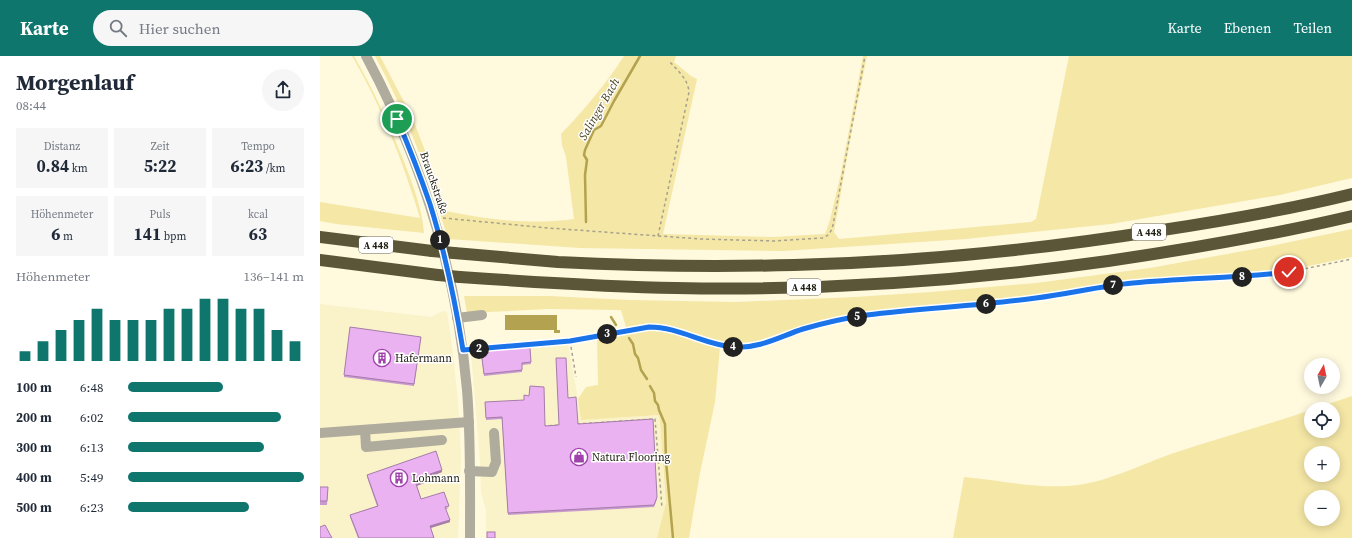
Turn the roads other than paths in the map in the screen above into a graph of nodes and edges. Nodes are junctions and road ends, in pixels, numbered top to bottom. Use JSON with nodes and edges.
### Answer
{"nodes":[{"id":1,"x":366,"y":56,"type":"edge"},
{"id":2,"x":1352,"y":194,"type":"edge"},
{"id":3,"x":1352,"y":216,"type":"edge"},
{"id":4,"x":320,"y":237,"type":"edge"},
{"id":5,"x":320,"y":260,"type":"edge"},
{"id":6,"x":482,"y":315,"type":"dead end"},
{"id":7,"x":457,"y":318,"type":"junction"},
{"id":8,"x":469,"y":422,"type":"junction"},
{"id":9,"x":365,"y":430,"type":"junction"},
{"id":10,"x":320,"y":433,"type":"edge"},
{"id":11,"x":494,"y":433,"type":"dead end"},
{"id":12,"x":442,"y":440,"type":"dead end"},
{"id":13,"x":470,"y":471,"type":"junction"},
{"id":14,"x":470,"y":538,"type":"edge"}],
"edges":[{"from":1,"to":7,"type":"street","name":"Brauckstraße"},
{"from":2,"to":4,"type":"highway","number":"A 448","bridge":true},
{"from":3,"to":5,"type":"highway","number":"A 448","bridge":true},
{"from":6,"to":7,"type":"street"},
{"from":7,"to":8,"type":"street","name":"Brauckstraße"},
{"from":8,"to":9,"type":"street"},
{"from":8,"to":13,"type":"street","name":"Brauckstraße"},
{"from":9,"to":10,"type":"street"},
{"from":9,"to":12,"type":"street"},
{"from":11,"to":13,"type":"street"},
{"from":13,"to":14,"type":"street","name":"Brauckstraße"}]}
